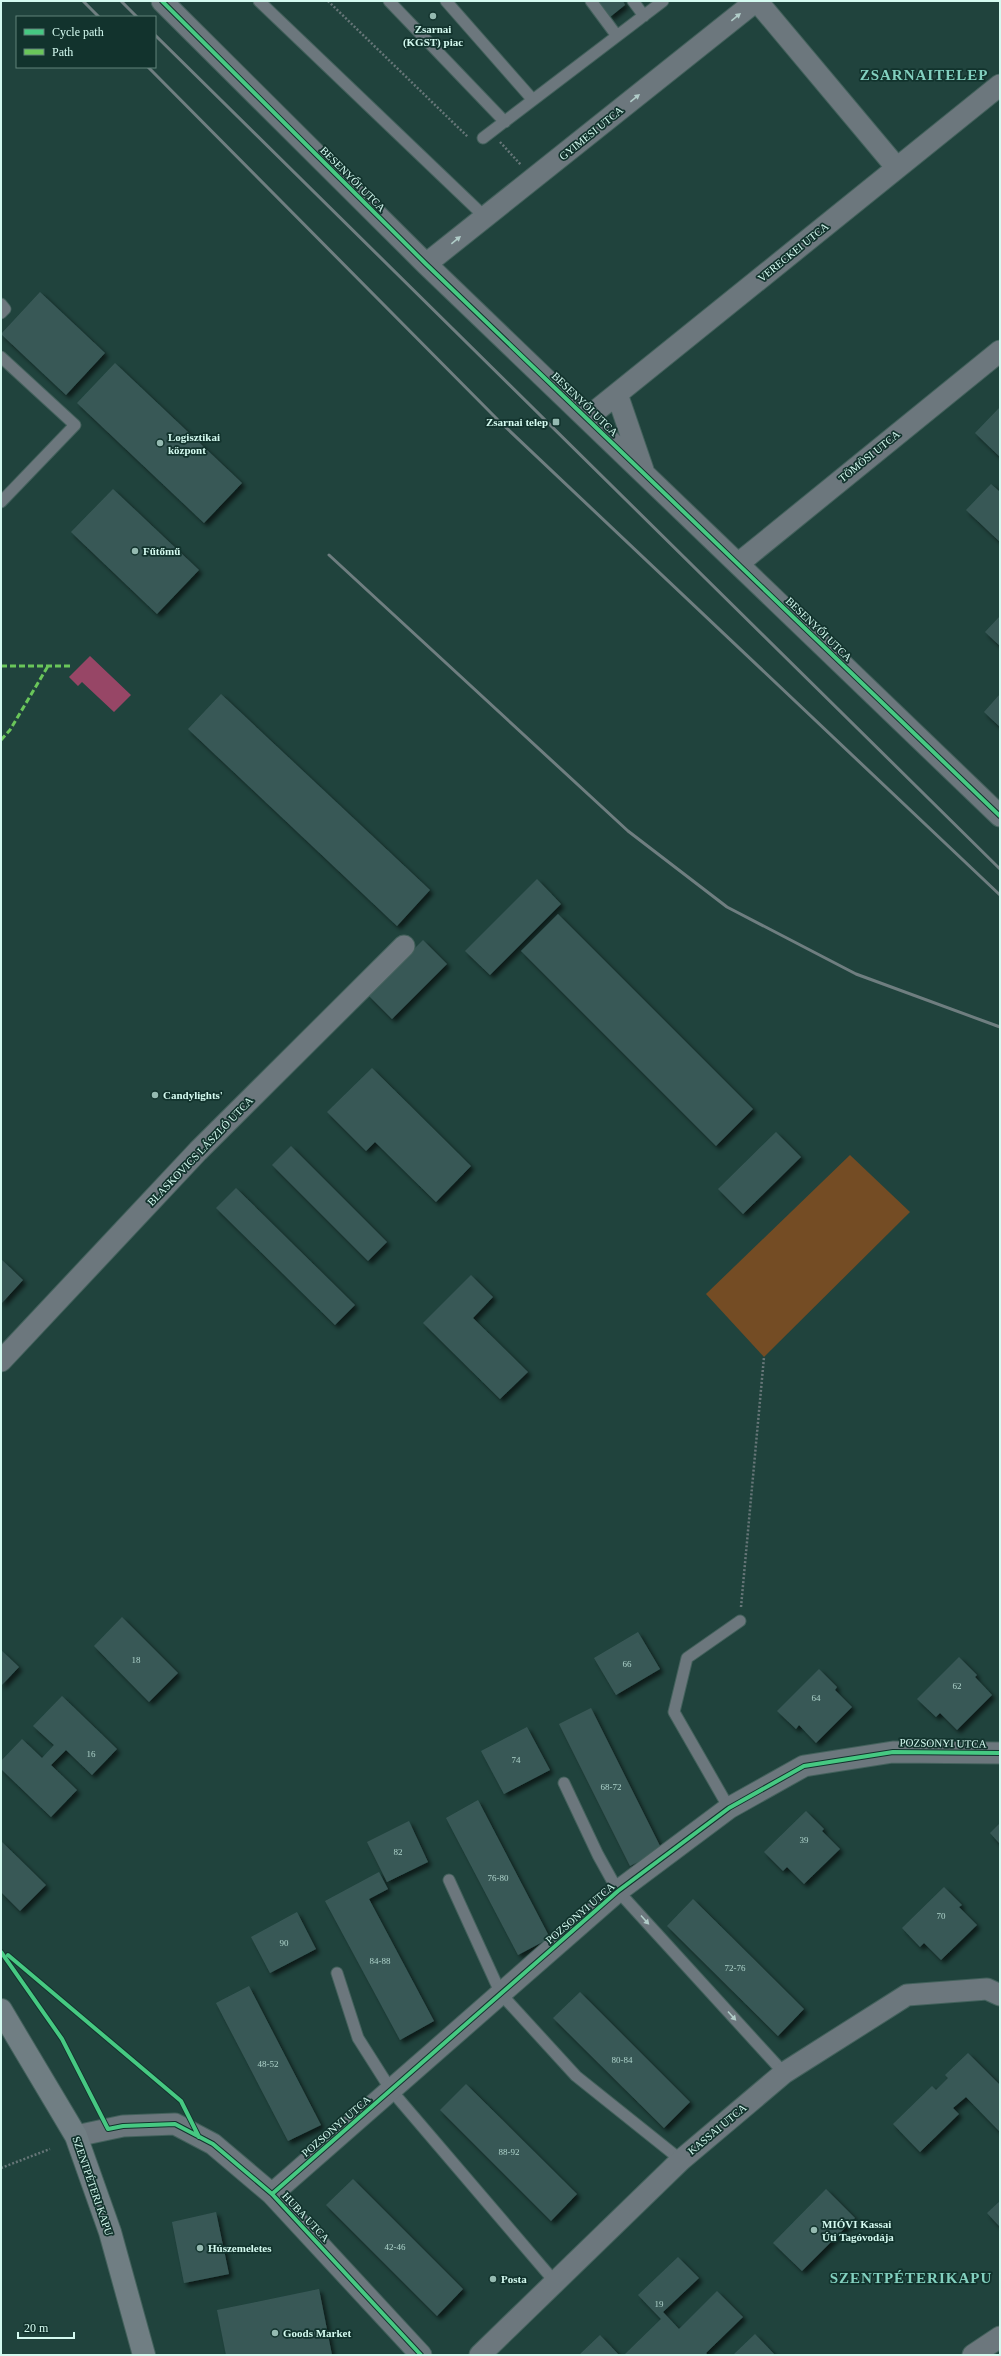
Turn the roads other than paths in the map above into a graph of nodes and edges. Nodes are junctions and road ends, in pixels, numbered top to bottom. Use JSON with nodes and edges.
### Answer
{"nodes":[{"id":1,"x":162,"y":1,"type":"edge"},
{"id":2,"x":258,"y":1,"type":"edge"},
{"id":3,"x":389,"y":1,"type":"edge"},
{"id":4,"x":446,"y":1,"type":"edge"},
{"id":5,"x":591,"y":1,"type":"edge"},
{"id":6,"x":633,"y":1,"type":"edge"},
{"id":7,"x":663,"y":1,"type":"edge"},
{"id":8,"x":756,"y":1,"type":"edge"},
{"id":9,"x":644,"y":16,"type":"junction"},
{"id":10,"x":618,"y":36,"type":"junction"},
{"id":11,"x":1000,"y":85,"type":"edge"},
{"id":12,"x":533,"y":100,"type":"junction"},
{"id":13,"x":505,"y":122,"type":"junction"},
{"id":14,"x":488,"y":135,"type":"road end"},
{"id":15,"x":897,"y":168,"type":"junction"},
{"id":16,"x":485,"y":217,"type":"junction"},
{"id":17,"x":426,"y":264,"type":"junction"},
{"id":18,"x":1,"y":304,"type":"edge"},
{"id":19,"x":1,"y":313,"type":"edge"},
{"id":20,"x":1000,"y":351,"type":"edge"},
{"id":21,"x":1,"y":357,"type":"edge"},
{"id":22,"x":617,"y":394,"type":"junction"},
{"id":23,"x":587,"y":418,"type":"junction"},
{"id":24,"x":644,"y":473,"type":"junction"},
{"id":25,"x":1,"y":502,"type":"edge"},
{"id":26,"x":739,"y":563,"type":"junction"},
{"id":27,"x":1000,"y":816,"type":"edge"},
{"id":28,"x":404,"y":946,"type":"dead end"},
{"id":29,"x":1,"y":1361,"type":"edge"},
{"id":30,"x":740,"y":1621,"type":"road end"},
{"id":31,"x":1000,"y":1753,"type":"edge"},
{"id":32,"x":564,"y":1783,"type":"dead end"},
{"id":33,"x":729,"y":1808,"type":"junction"},
{"id":34,"x":449,"y":1880,"type":"dead end"},
{"id":35,"x":618,"y":1891,"type":"junction"},
{"id":36,"x":337,"y":1972,"type":"dead end"},
{"id":37,"x":501,"y":1994,"type":"junction"},
{"id":38,"x":1000,"y":1995,"type":"edge"},
{"id":39,"x":1,"y":2010,"type":"edge"},
{"id":40,"x":784,"y":2074,"type":"junction"},
{"id":41,"x":391,"y":2090,"type":"junction"},
{"id":42,"x":76,"y":2136,"type":"junction"},
{"id":43,"x":681,"y":2160,"type":"junction"},
{"id":44,"x":272,"y":2194,"type":"junction"},
{"id":45,"x":555,"y":2282,"type":"junction"},
{"id":46,"x":1000,"y":2338,"type":"edge"},
{"id":47,"x":144,"y":2355,"type":"edge"},
{"id":48,"x":421,"y":2355,"type":"edge"},
{"id":49,"x":480,"y":2355,"type":"edge"},
{"id":50,"x":973,"y":2355,"type":"edge"}],
"edges":[{"from":1,"to":17,"type":"street","name":"BESENYŐI UTCA"},
{"from":2,"to":16,"type":"lane"},
{"from":3,"to":13,"type":"lane"},
{"from":4,"to":12,"type":"lane"},
{"from":5,"to":10,"type":"lane"},
{"from":6,"to":9,"type":"lane"},
{"from":7,"to":9,"type":"lane"},
{"from":8,"to":15,"type":"street"},
{"from":16,"to":8,"type":"street","name":"GYIMESI UTCA","one_way":true},
{"from":9,"to":10,"type":"lane"},
{"from":10,"to":12,"type":"lane"},
{"from":11,"to":15,"type":"street","name":"VERECKEI UTCA"},
{"from":12,"to":13,"type":"lane"},
{"from":13,"to":14,"type":"lane"},
{"from":15,"to":22,"type":"street","name":"VERECKEI UTCA"},
{"from":17,"to":16,"type":"street","name":"GYIMESI UTCA","one_way":true},
{"from":17,"to":23,"type":"street","name":"BESENYŐI UTCA"},
{"from":18,"to":19,"type":"lane"},
{"from":20,"to":26,"type":"street","name":"TÖMÖSI UTCA"},
{"from":21,"to":25,"type":"lane"},
{"from":22,"to":23,"type":"street","name":"VERECKEI UTCA"},
{"from":22,"to":24,"type":"street"},
{"from":23,"to":24,"type":"street","name":"BESENYŐI UTCA"},
{"from":24,"to":26,"type":"street","name":"BESENYŐI UTCA"},
{"from":26,"to":27,"type":"street","name":"BESENYŐI UTCA"},
{"from":28,"to":29,"type":"street","name":"BLASKOVICS LÁSZLÓ UTCA"},
{"from":30,"to":33,"type":"lane"},
{"from":31,"to":33,"type":"street","name":"POZSONYI UTCA"},
{"from":32,"to":35,"type":"lane"},
{"from":33,"to":35,"type":"street","name":"POZSONYI UTCA"},
{"from":34,"to":37,"type":"lane"},
{"from":35,"to":37,"type":"street","name":"POZSONYI UTCA"},
{"from":35,"to":40,"type":"lane","one_way":true},
{"from":36,"to":41,"type":"lane"},
{"from":37,"to":41,"type":"street","name":"POZSONYI UTCA"},
{"from":37,"to":43,"type":"lane"},
{"from":38,"to":40,"type":"street","name":"KASSAI UTCA"},
{"from":39,"to":42,"type":"main road","name":"SZENTPÉTERI KAPU"},
{"from":40,"to":43,"type":"street","name":"KASSAI UTCA"},
{"from":41,"to":44,"type":"street","name":"POZSONYI UTCA"},
{"from":41,"to":45,"type":"lane"},
{"from":42,"to":44,"type":"street","name":"HUBA UTCA"},
{"from":42,"to":47,"type":"main road","name":"SZENTPÉTERI KAPU"},
{"from":43,"to":45,"type":"street","name":"KASSAI UTCA"},
{"from":44,"to":48,"type":"street","name":"HUBA UTCA"},
{"from":45,"to":49,"type":"street","name":"KASSAI UTCA"},
{"from":46,"to":50,"type":"street"}]}
